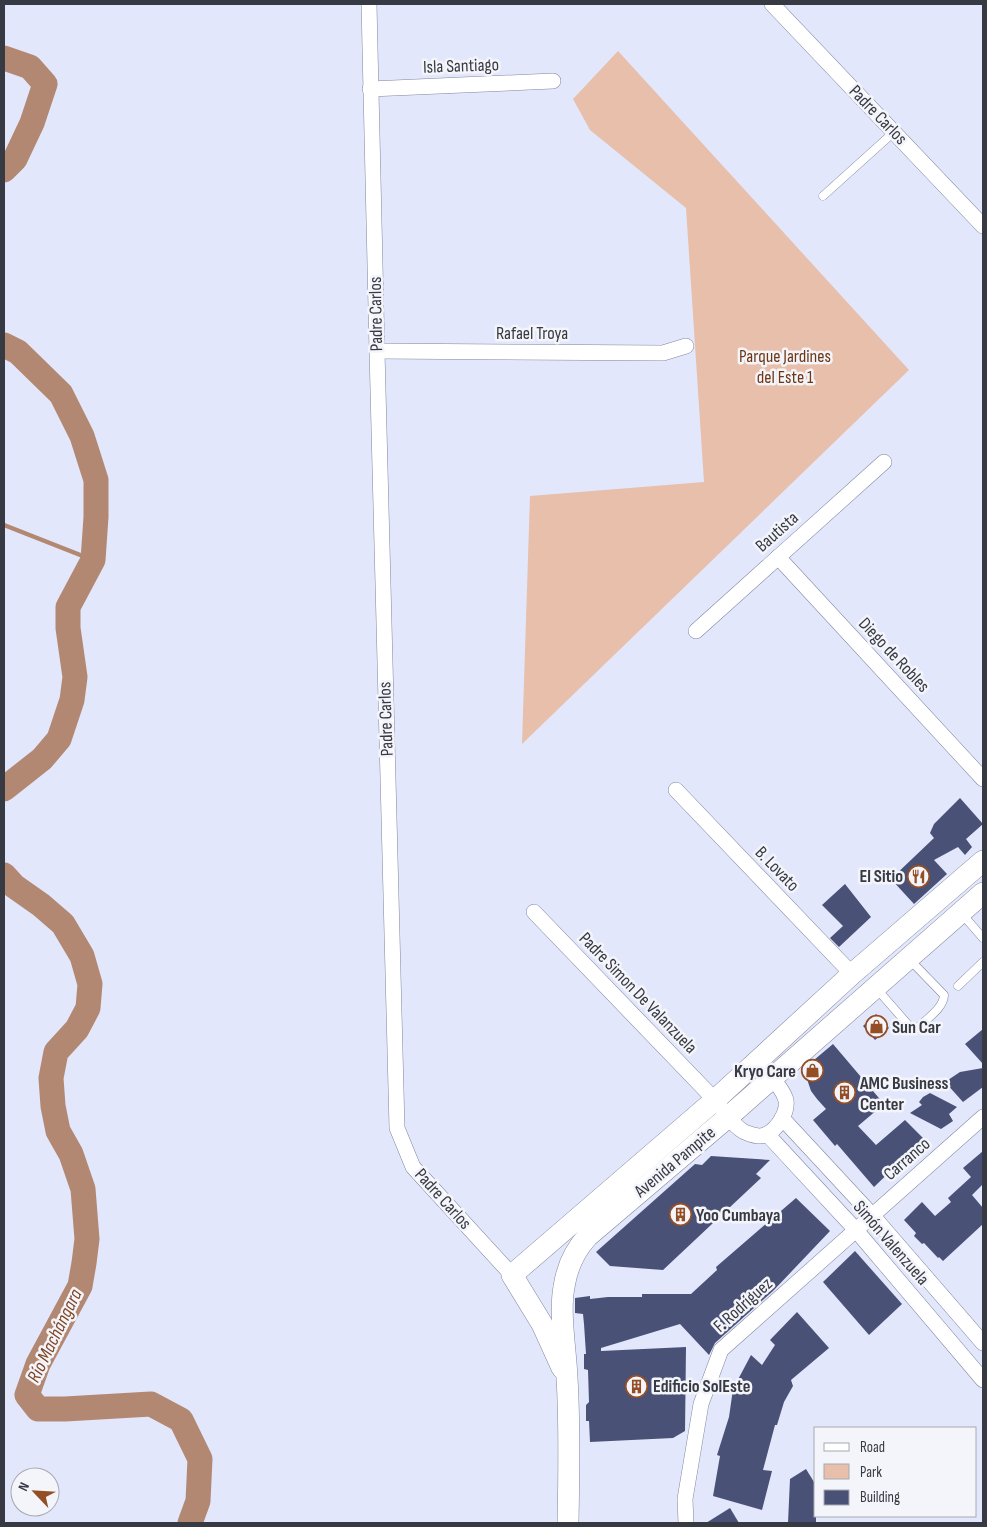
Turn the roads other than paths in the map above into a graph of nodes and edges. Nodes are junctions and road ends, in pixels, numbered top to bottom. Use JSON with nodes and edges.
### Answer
{"nodes":[{"id":1,"x":369,"y":4,"type":"edge"},
{"id":2,"x":772,"y":4,"type":"edge"},
{"id":3,"x":553,"y":81,"type":"dead end"},
{"id":4,"x":370,"y":89,"type":"junction"},
{"id":5,"x":894,"y":132,"type":"junction"},
{"id":6,"x":823,"y":196,"type":"dead end"},
{"id":7,"x":983,"y":226,"type":"edge"},
{"id":8,"x":686,"y":346,"type":"dead end"},
{"id":9,"x":376,"y":351,"type":"junction"},
{"id":10,"x":884,"y":462,"type":"dead end"},
{"id":11,"x":778,"y":557,"type":"junction"},
{"id":12,"x":696,"y":631,"type":"dead end"},
{"id":13,"x":983,"y":779,"type":"edge"},
{"id":14,"x":676,"y":790,"type":"dead end"},
{"id":15,"x":983,"y":861,"type":"edge"},
{"id":16,"x":983,"y":893,"type":"edge"},
{"id":17,"x":534,"y":912,"type":"dead end"},
{"id":18,"x":961,"y":912,"type":"junction"},
{"id":19,"x":983,"y":938,"type":"edge"},
{"id":20,"x":908,"y":959,"type":"junction"},
{"id":21,"x":983,"y":962,"type":"edge"},
{"id":22,"x":852,"y":974,"type":"junction"},
{"id":23,"x":958,"y":986,"type":"dead end"},
{"id":24,"x":873,"y":990,"type":"junction"},
{"id":25,"x":756,"y":1062,"type":"junction"},
{"id":26,"x":772,"y":1078,"type":"junction"},
{"id":27,"x":714,"y":1100,"type":"junction"},
{"id":28,"x":728,"y":1117,"type":"junction"},
{"id":29,"x":983,"y":1117,"type":"edge"},
{"id":30,"x":782,"y":1118,"type":"junction"},
{"id":31,"x":767,"y":1134,"type":"junction"},
{"id":32,"x":872,"y":1215,"type":"junction"},
{"id":33,"x":856,"y":1229,"type":"junction"},
{"id":34,"x":535,"y":1255,"type":"junction"},
{"id":35,"x":567,"y":1270,"type":"junction"},
{"id":36,"x":512,"y":1275,"type":"junction"},
{"id":37,"x":937,"y":1290,"type":"junction"},
{"id":38,"x":913,"y":1297,"type":"junction"},
{"id":39,"x":562,"y":1298,"type":"junction"},
{"id":40,"x":531,"y":1308,"type":"junction"},
{"id":41,"x":983,"y":1343,"type":"edge"},
{"id":42,"x":567,"y":1379,"type":"junction"},
{"id":43,"x":983,"y":1380,"type":"edge"},
{"id":44,"x":568,"y":1523,"type":"edge"},
{"id":45,"x":686,"y":1523,"type":"edge"}],
"edges":[{"from":1,"to":4,"type":"street","name":"Padre Carlos"},
{"from":2,"to":5,"type":"street","name":"Padre Carlos"},
{"from":3,"to":4,"type":"street","name":"Isla Santiago"},
{"from":4,"to":9,"type":"street","name":"Padre Carlos"},
{"from":5,"to":6,"type":"lane"},
{"from":5,"to":7,"type":"street","name":"Padre Carlos"},
{"from":8,"to":9,"type":"street","name":"Rafael Troya"},
{"from":9,"to":36,"type":"street","name":"Padre Carlos"},
{"from":10,"to":11,"type":"street","name":"Bautista"},
{"from":11,"to":12,"type":"street","name":"Bautista"},
{"from":11,"to":13,"type":"street","name":"Diego de Robles"},
{"from":14,"to":22,"type":"street","name":"B. Lovato"},
{"from":15,"to":22,"type":"street","name":"Avenida Pampite"},
{"from":16,"to":18,"type":"street","name":"Avenida Pampite"},
{"from":17,"to":27,"type":"street","name":"Padre Simon De Valanzuela"},
{"from":18,"to":19,"type":"lane"},
{"from":18,"to":20,"type":"street","name":"Avenida Pampite"},
{"from":20,"to":24,"type":"street","name":"Avenida Pampite"},
{"from":20,"to":24,"type":"lane"},
{"from":21,"to":23,"type":"lane"},
{"from":22,"to":24,"type":"street"},
{"from":22,"to":25,"type":"street","name":"Avenida Pampite"},
{"from":24,"to":26,"type":"street","name":"Avenida Pampite"},
{"from":25,"to":26,"type":"street"},
{"from":25,"to":27,"type":"street","name":"Avenida Pampite"},
{"from":26,"to":28,"type":"street","name":"Avenida Pampite"},
{"from":26,"to":30,"type":"street"},
{"from":27,"to":28,"type":"street"},
{"from":27,"to":34,"type":"street","name":"Avenida Pampite"},
{"from":28,"to":31,"type":"street"},
{"from":28,"to":35,"type":"street","name":"Avenida Pampite"},
{"from":29,"to":32,"type":"street","name":"Carranco"},
{"from":30,"to":31,"type":"street"},
{"from":30,"to":32,"type":"street","name":"Simón Valenzuela"},
{"from":31,"to":33,"type":"street","name":"Simón Valenzuela"},
{"from":32,"to":33,"type":"street","name":"Carranco"},
{"from":32,"to":37,"type":"street","name":"Simón Valenzuela"},
{"from":33,"to":38,"type":"street","name":"Simón Valenzuela"},
{"from":33,"to":45,"type":"street","name":"F. Rodríguez"},
{"from":34,"to":35,"type":"street"},
{"from":34,"to":36,"type":"street","name":"Avenida Pampite"},
{"from":35,"to":39,"type":"street","name":"Avenida Pampite"},
{"from":36,"to":40,"type":"street","name":"Padre Carlos"},
{"from":37,"to":38,"type":"street"},
{"from":37,"to":41,"type":"street","name":"Simón Valenzuela"},
{"from":38,"to":43,"type":"street","name":"Simón Valenzuela"},
{"from":39,"to":40,"type":"street"},
{"from":39,"to":42,"type":"street","name":"Avenida Pampite"},
{"from":40,"to":42,"type":"street","name":"Padre Carlos"},
{"from":42,"to":44,"type":"street","name":"Avenida Pampite"}]}
